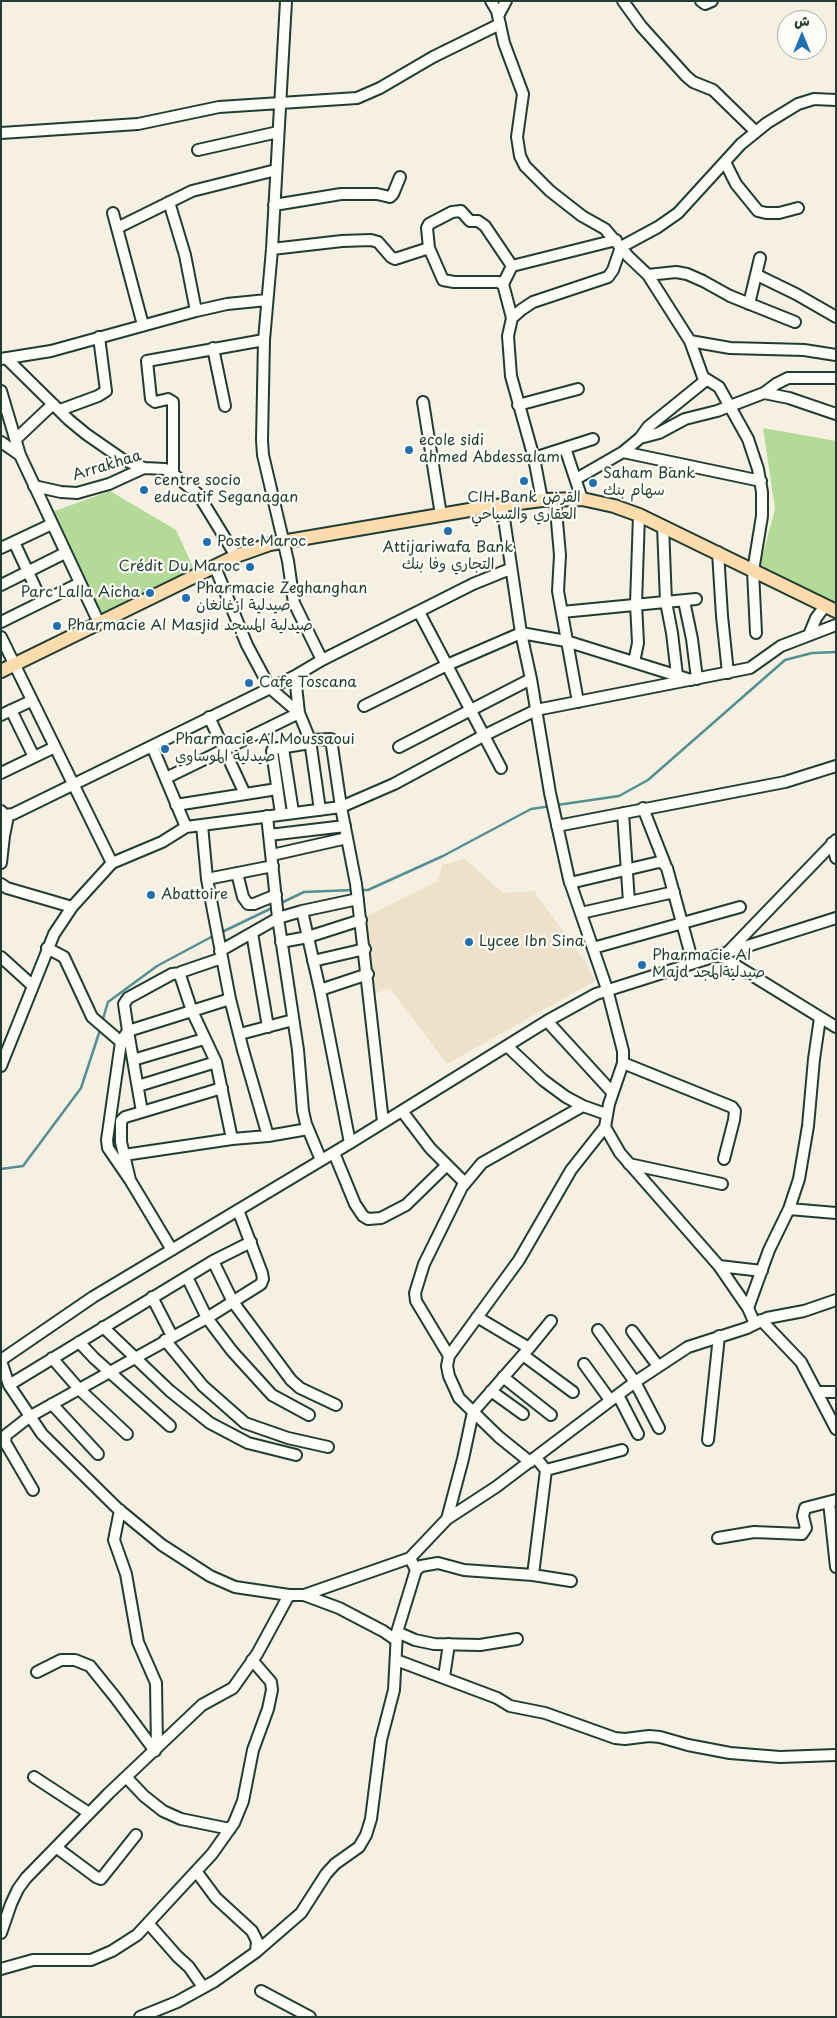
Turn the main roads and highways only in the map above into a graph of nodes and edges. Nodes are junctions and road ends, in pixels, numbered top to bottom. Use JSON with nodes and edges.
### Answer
{"nodes":[{"id":1,"x":831,"y":609,"type":"edge"},
{"id":2,"x":1,"y":671,"type":"edge"}],
"edges":[{"from":1,"to":2,"type":"main road"}]}
